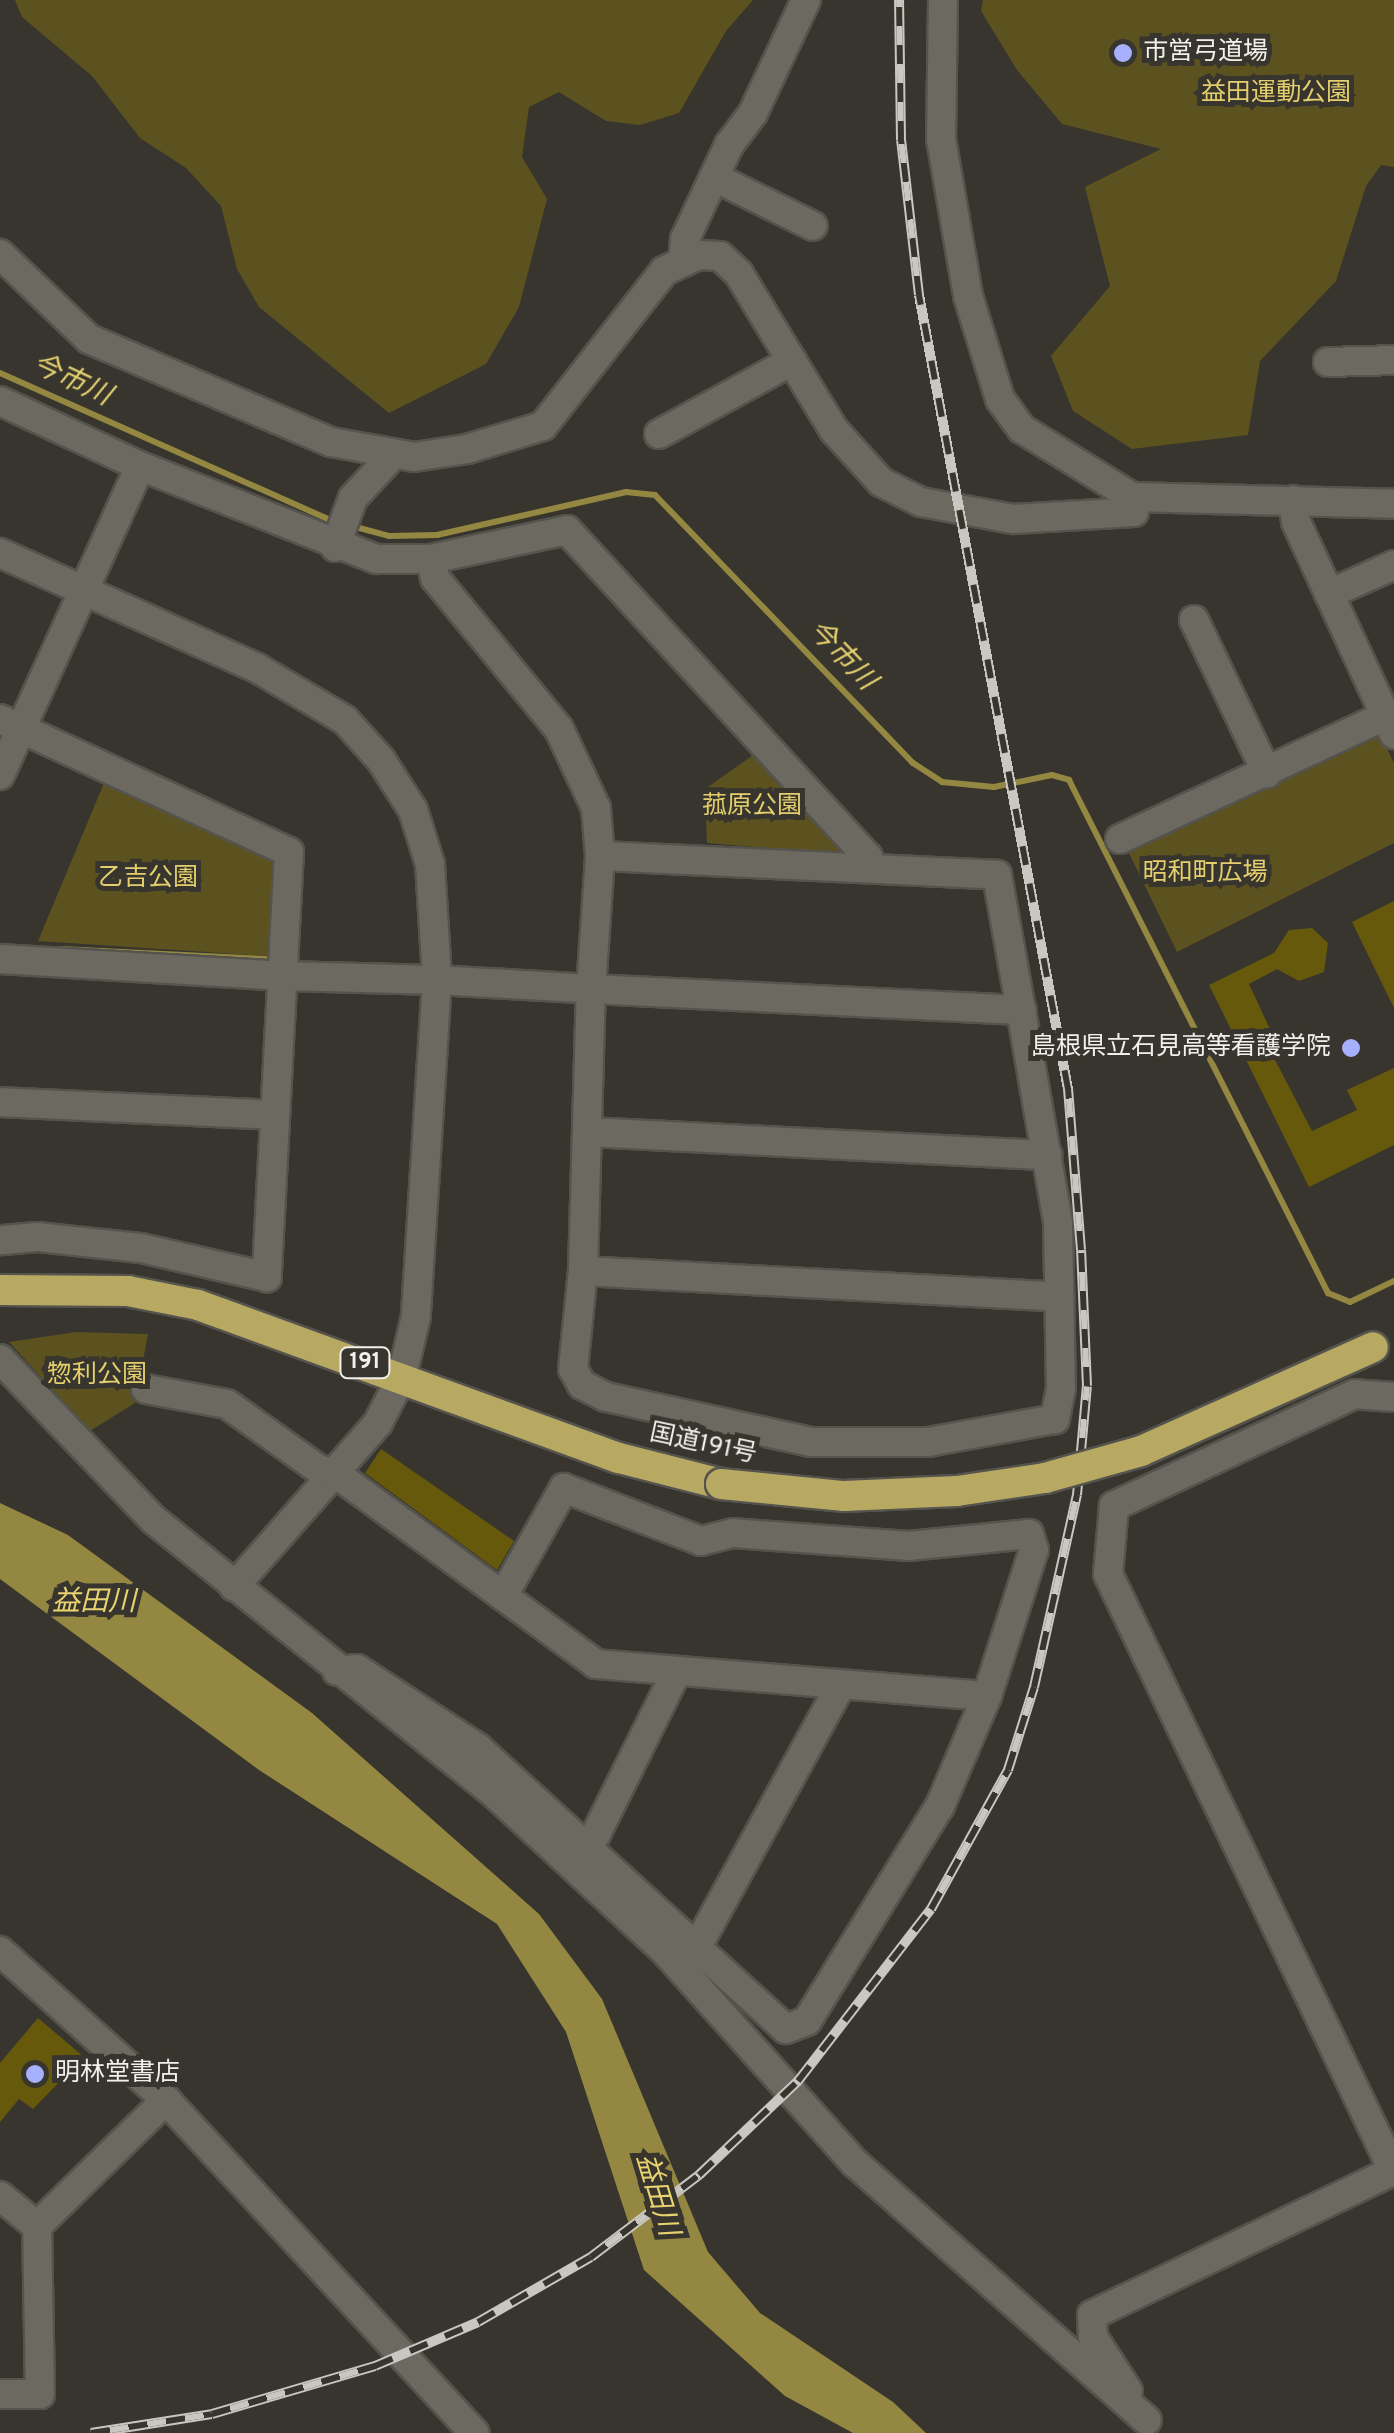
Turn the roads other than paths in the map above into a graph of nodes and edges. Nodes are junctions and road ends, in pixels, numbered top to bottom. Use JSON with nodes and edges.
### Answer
{"nodes":[{"id":1,"x":806,"y":0,"type":"edge"},
{"id":2,"x":943,"y":0,"type":"edge"},
{"id":3,"x":714,"y":178,"type":"junction"},
{"id":4,"x":813,"y":226,"type":"dead end"},
{"id":5,"x":0,"y":254,"type":"edge"},
{"id":6,"x":683,"y":262,"type":"junction"},
{"id":7,"x":792,"y":360,"type":"junction"},
{"id":8,"x":1394,"y":360,"type":"edge"},
{"id":9,"x":1328,"y":362,"type":"dead end"},
{"id":10,"x":0,"y":401,"type":"edge"},
{"id":11,"x":659,"y":434,"type":"dead end"},
{"id":12,"x":393,"y":456,"type":"junction"},
{"id":13,"x":140,"y":466,"type":"junction"},
{"id":14,"x":1132,"y":497,"type":"junction"},
{"id":15,"x":1294,"y":500,"type":"junction"},
{"id":16,"x":1394,"y":504,"type":"edge"},
{"id":17,"x":336,"y":543,"type":"junction"},
{"id":18,"x":0,"y":554,"type":"edge"},
{"id":19,"x":432,"y":560,"type":"junction"},
{"id":20,"x":1394,"y":565,"type":"edge"},
{"id":21,"x":83,"y":590,"type":"junction"},
{"id":22,"x":1330,"y":594,"type":"junction"},
{"id":23,"x":1194,"y":620,"type":"dead end"},
{"id":24,"x":11,"y":724,"type":"edge"},
{"id":25,"x":1390,"y":725,"type":"edge"},
{"id":26,"x":1266,"y":774,"type":"junction"},
{"id":27,"x":0,"y":775,"type":"edge"},
{"id":28,"x":1120,"y":839,"type":"dead end"},
{"id":29,"x":600,"y":856,"type":"junction"},
{"id":30,"x":869,"y":868,"type":"junction"},
{"id":31,"x":0,"y":959,"type":"edge"},
{"id":32,"x":285,"y":976,"type":"junction"},
{"id":33,"x":436,"y":980,"type":"junction"},
{"id":34,"x":591,"y":988,"type":"junction"},
{"id":35,"x":1020,"y":1010,"type":"junction"},
{"id":36,"x":0,"y":1102,"type":"edge"},
{"id":37,"x":274,"y":1116,"type":"junction"},
{"id":38,"x":588,"y":1132,"type":"junction"},
{"id":39,"x":1047,"y":1155,"type":"junction"},
{"id":40,"x":0,"y":1240,"type":"edge"},
{"id":41,"x":583,"y":1271,"type":"junction"},
{"id":42,"x":0,"y":1290,"type":"edge"},
{"id":43,"x":1059,"y":1298,"type":"junction"},
{"id":44,"x":1383,"y":1342,"type":"edge"},
{"id":45,"x":0,"y":1359,"type":"edge"},
{"id":46,"x":402,"y":1376,"type":"junction"},
{"id":47,"x":146,"y":1388,"type":"dead end"},
{"id":48,"x":1394,"y":1397,"type":"edge"},
{"id":49,"x":335,"y":1473,"type":"junction"},
{"id":50,"x":234,"y":1587,"type":"junction"},
{"id":51,"x":503,"y":1596,"type":"junction"},
{"id":52,"x":337,"y":1671,"type":"junction"},
{"id":53,"x":675,"y":1675,"type":"junction"},
{"id":54,"x":840,"y":1687,"type":"junction"},
{"id":55,"x":987,"y":1696,"type":"junction"},
{"id":56,"x":586,"y":1843,"type":"junction"},
{"id":57,"x":698,"y":1946,"type":"junction"},
{"id":58,"x":0,"y":1951,"type":"edge"},
{"id":59,"x":166,"y":2100,"type":"junction"},
{"id":60,"x":1394,"y":2171,"type":"edge"},
{"id":61,"x":0,"y":2196,"type":"edge"},
{"id":62,"x":36,"y":2226,"type":"junction"},
{"id":63,"x":0,"y":2394,"type":"edge"},
{"id":64,"x":1152,"y":2426,"type":"edge"},
{"id":65,"x":474,"y":2433,"type":"edge"}],
"edges":[{"from":1,"to":3,"type":"street"},
{"from":2,"to":14,"type":"street"},
{"from":3,"to":4,"type":"street"},
{"from":3,"to":6,"type":"street"},
{"from":5,"to":12,"type":"street"},
{"from":6,"to":7,"type":"street"},
{"from":6,"to":12,"type":"street"},
{"from":7,"to":11,"type":"street"},
{"from":7,"to":14,"type":"street"},
{"from":8,"to":9,"type":"street"},
{"from":10,"to":13,"type":"street"},
{"from":12,"to":17,"type":"street"},
{"from":13,"to":17,"type":"street"},
{"from":13,"to":21,"type":"street"},
{"from":14,"to":15,"type":"street"},
{"from":15,"to":16,"type":"street"},
{"from":15,"to":22,"type":"street"},
{"from":17,"to":19,"type":"street"},
{"from":18,"to":21,"type":"street"},
{"from":19,"to":29,"type":"street"},
{"from":19,"to":30,"type":"street"},
{"from":20,"to":22,"type":"street"},
{"from":21,"to":24,"type":"street"},
{"from":21,"to":33,"type":"street"},
{"from":22,"to":25,"type":"street"},
{"from":23,"to":26,"type":"street"},
{"from":24,"to":27,"type":"street"},
{"from":24,"to":32,"type":"street"},
{"from":25,"to":26,"type":"street"},
{"from":26,"to":28,"type":"street"},
{"from":29,"to":30,"type":"street"},
{"from":29,"to":34,"type":"street"},
{"from":30,"to":35,"type":"street"},
{"from":31,"to":32,"type":"street"},
{"from":32,"to":33,"type":"street"},
{"from":32,"to":37,"type":"street"},
{"from":33,"to":34,"type":"street"},
{"from":33,"to":46,"type":"street"},
{"from":34,"to":35,"type":"street"},
{"from":34,"to":38,"type":"street"},
{"from":35,"to":39,"type":"street"},
{"from":36,"to":37,"type":"street"},
{"from":37,"to":40,"type":"street"},
{"from":38,"to":39,"type":"street"},
{"from":38,"to":41,"type":"street"},
{"from":39,"to":43,"type":"street"},
{"from":41,"to":43,"type":"street"},
{"from":41,"to":43,"type":"street"},
{"from":42,"to":46,"type":"highway","name":"国道191号","number":"191"},
{"from":44,"to":46,"type":"highway","name":"国道191号","number":"191","bridge":true},
{"from":45,"to":50,"type":"street"},
{"from":46,"to":49,"type":"street"},
{"from":47,"to":49,"type":"street"},
{"from":48,"to":60,"type":"street"},
{"from":49,"to":50,"type":"street"},
{"from":49,"to":51,"type":"street"},
{"from":50,"to":52,"type":"street"},
{"from":51,"to":53,"type":"street"},
{"from":51,"to":55,"type":"street"},
{"from":52,"to":56,"type":"street"},
{"from":52,"to":64,"type":"street"},
{"from":53,"to":54,"type":"street"},
{"from":53,"to":56,"type":"street"},
{"from":54,"to":55,"type":"street"},
{"from":54,"to":57,"type":"street"},
{"from":55,"to":57,"type":"street"},
{"from":56,"to":57,"type":"street"},
{"from":58,"to":59,"type":"street"},
{"from":59,"to":62,"type":"street"},
{"from":59,"to":65,"type":"street"},
{"from":60,"to":64,"type":"street"},
{"from":61,"to":62,"type":"street"},
{"from":62,"to":63,"type":"street"}]}
